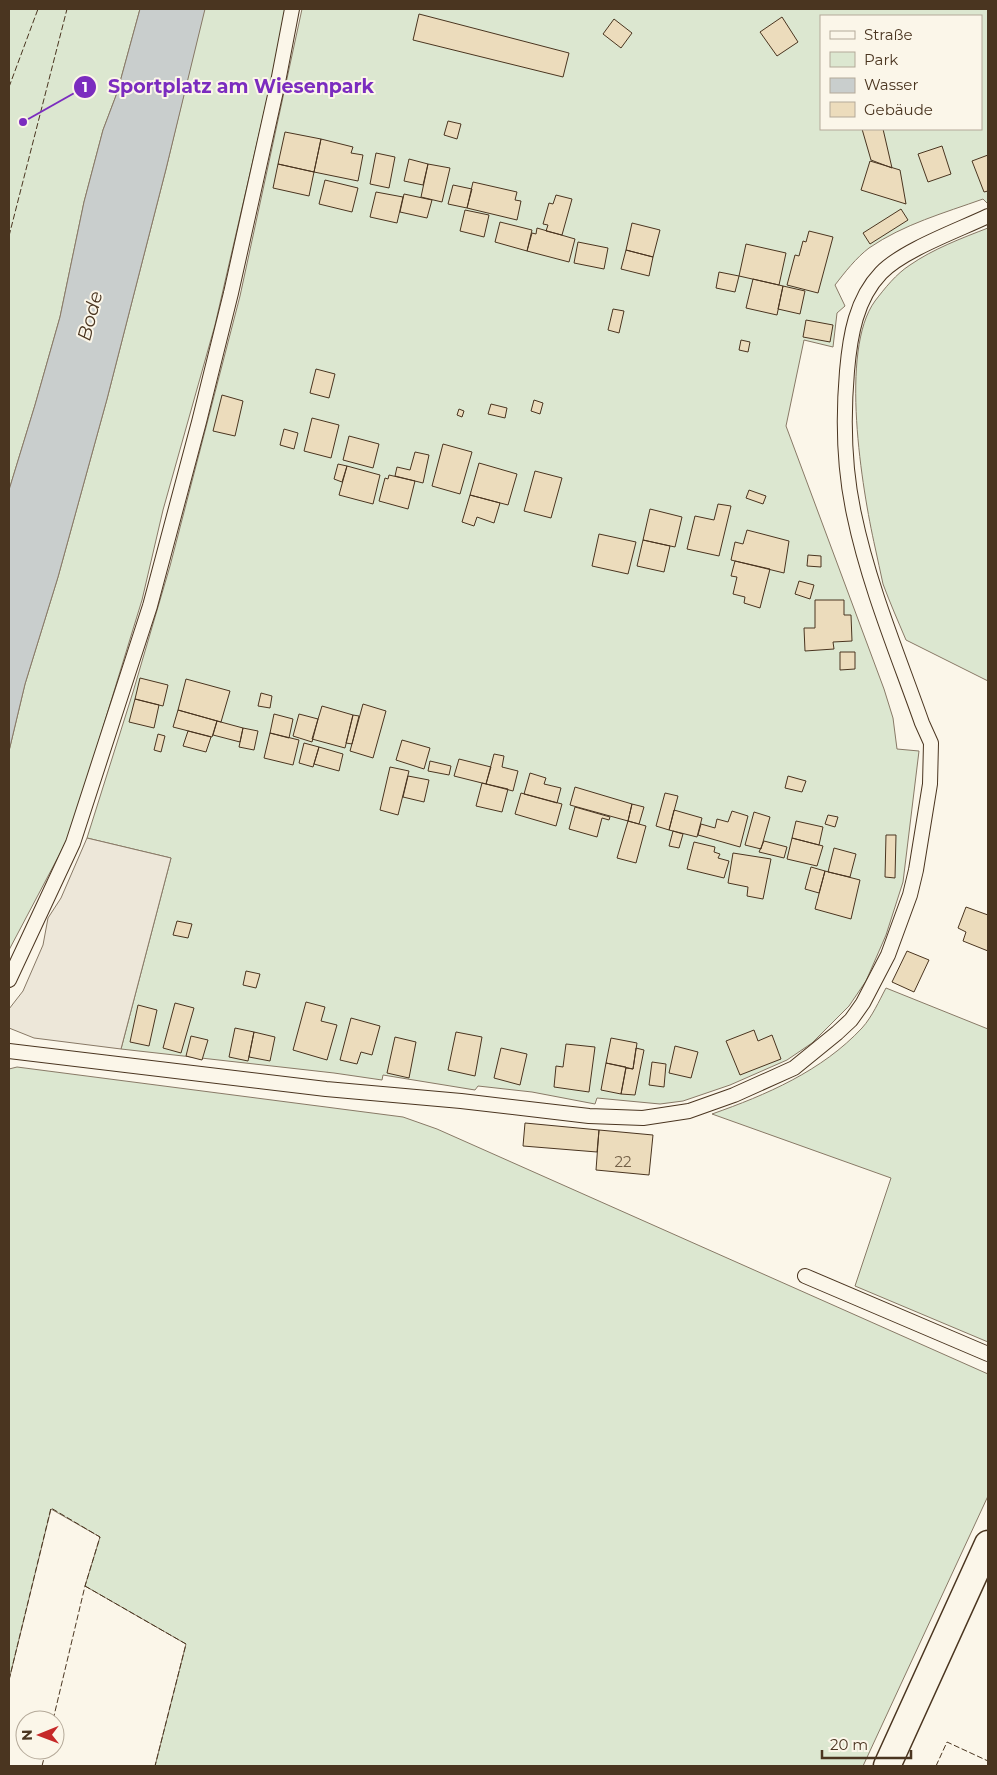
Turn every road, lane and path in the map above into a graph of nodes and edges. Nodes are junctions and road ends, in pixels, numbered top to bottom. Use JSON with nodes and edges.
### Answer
{"nodes":[{"id":1,"x":292,"y":9,"type":"edge"},
{"id":2,"x":988,"y":216,"type":"edge"},
{"id":3,"x":9,"y":980,"type":"edge"},
{"id":4,"x":9,"y":1051,"type":"edge"},
{"id":5,"x":805,"y":1276,"type":"dead end"},
{"id":6,"x":988,"y":1354,"type":"edge"},
{"id":7,"x":988,"y":1544,"type":"edge"},
{"id":8,"x":887,"y":1766,"type":"edge"}],
"edges":[{"from":1,"to":3,"type":"lane"},
{"from":2,"to":4,"type":"lane"},
{"from":5,"to":6,"type":"lane"},
{"from":7,"to":8,"type":"street"}]}
